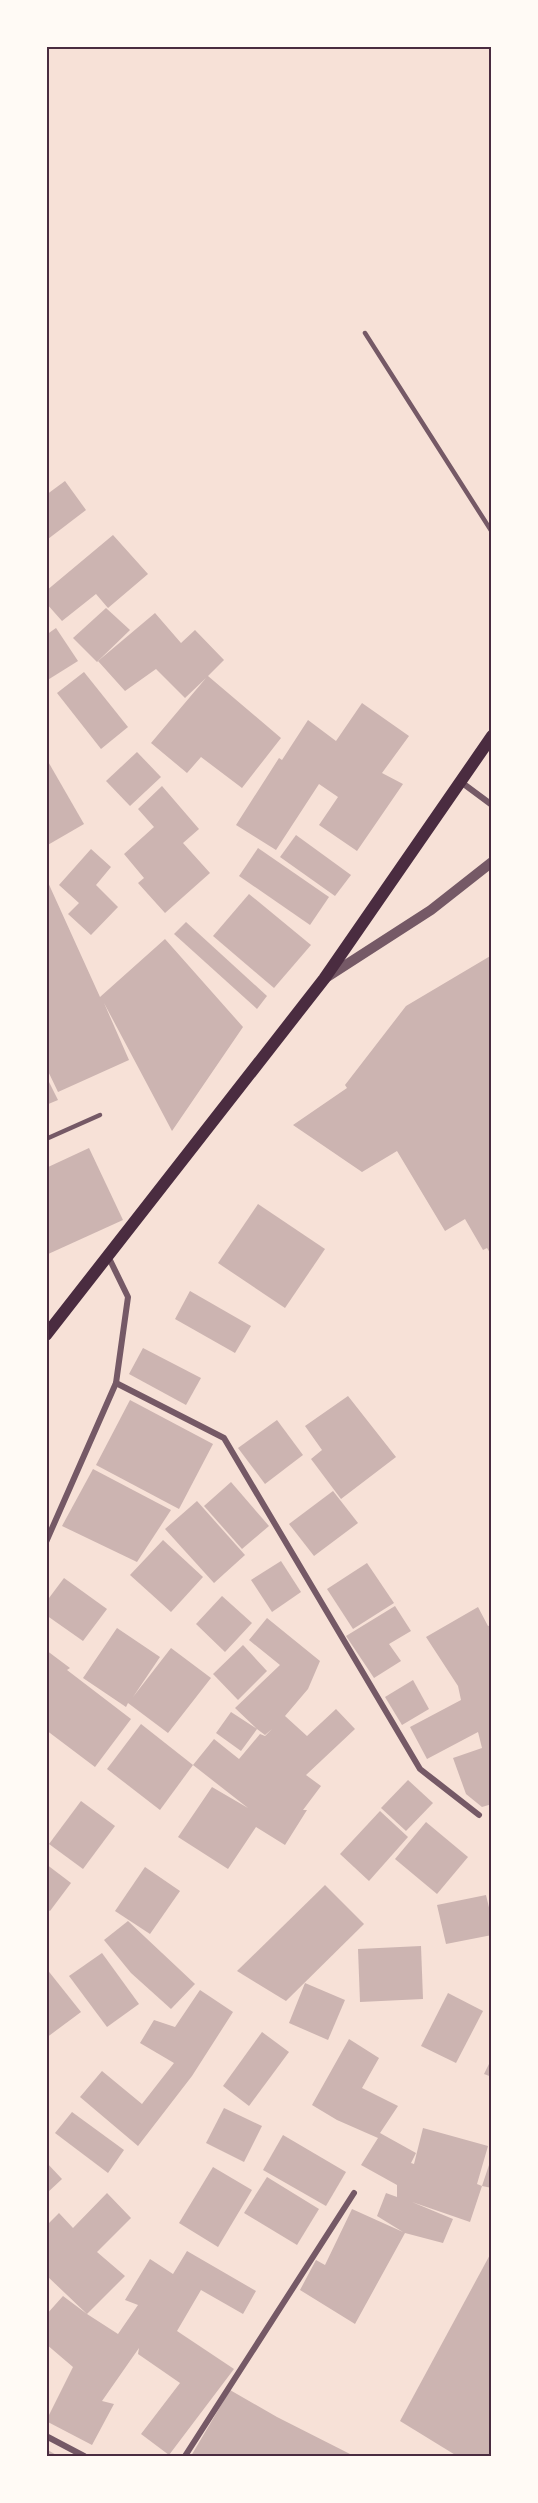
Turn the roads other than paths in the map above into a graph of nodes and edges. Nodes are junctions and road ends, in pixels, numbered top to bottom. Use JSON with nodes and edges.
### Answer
{"nodes":[{"id":1,"x":365,"y":333,"type":"dead end"},
{"id":2,"x":492,"y":532,"type":"edge"},
{"id":3,"x":492,"y":736,"type":"edge"},
{"id":4,"x":460,"y":782,"type":"junction"},
{"id":5,"x":492,"y":805,"type":"edge"},
{"id":6,"x":492,"y":862,"type":"edge"},
{"id":7,"x":324,"y":979,"type":"junction"},
{"id":8,"x":100,"y":1115,"type":"dead end"},
{"id":9,"x":46,"y":1139,"type":"edge"},
{"id":10,"x":108,"y":1256,"type":"junction"},
{"id":11,"x":46,"y":1335,"type":"edge"},
{"id":12,"x":116,"y":1383,"type":"junction"},
{"id":13,"x":46,"y":1542,"type":"edge"},
{"id":14,"x":478,"y":1815,"type":"dead end"},
{"id":15,"x":354,"y":2193,"type":"dead end"},
{"id":16,"x":46,"y":2436,"type":"edge"},
{"id":17,"x":84,"y":2457,"type":"edge"},
{"id":18,"x":185,"y":2457,"type":"edge"}],
"edges":[{"from":1,"to":2,"type":"lane"},
{"from":3,"to":4,"type":"main road"},
{"from":4,"to":5,"type":"street"},
{"from":4,"to":7,"type":"main road"},
{"from":6,"to":7,"type":"street"},
{"from":7,"to":10,"type":"main road"},
{"from":8,"to":9,"type":"lane"},
{"from":10,"to":11,"type":"main road"},
{"from":10,"to":12,"type":"street"},
{"from":12,"to":13,"type":"street"},
{"from":12,"to":14,"type":"street"},
{"from":15,"to":18,"type":"street"},
{"from":16,"to":17,"type":"street"}]}
